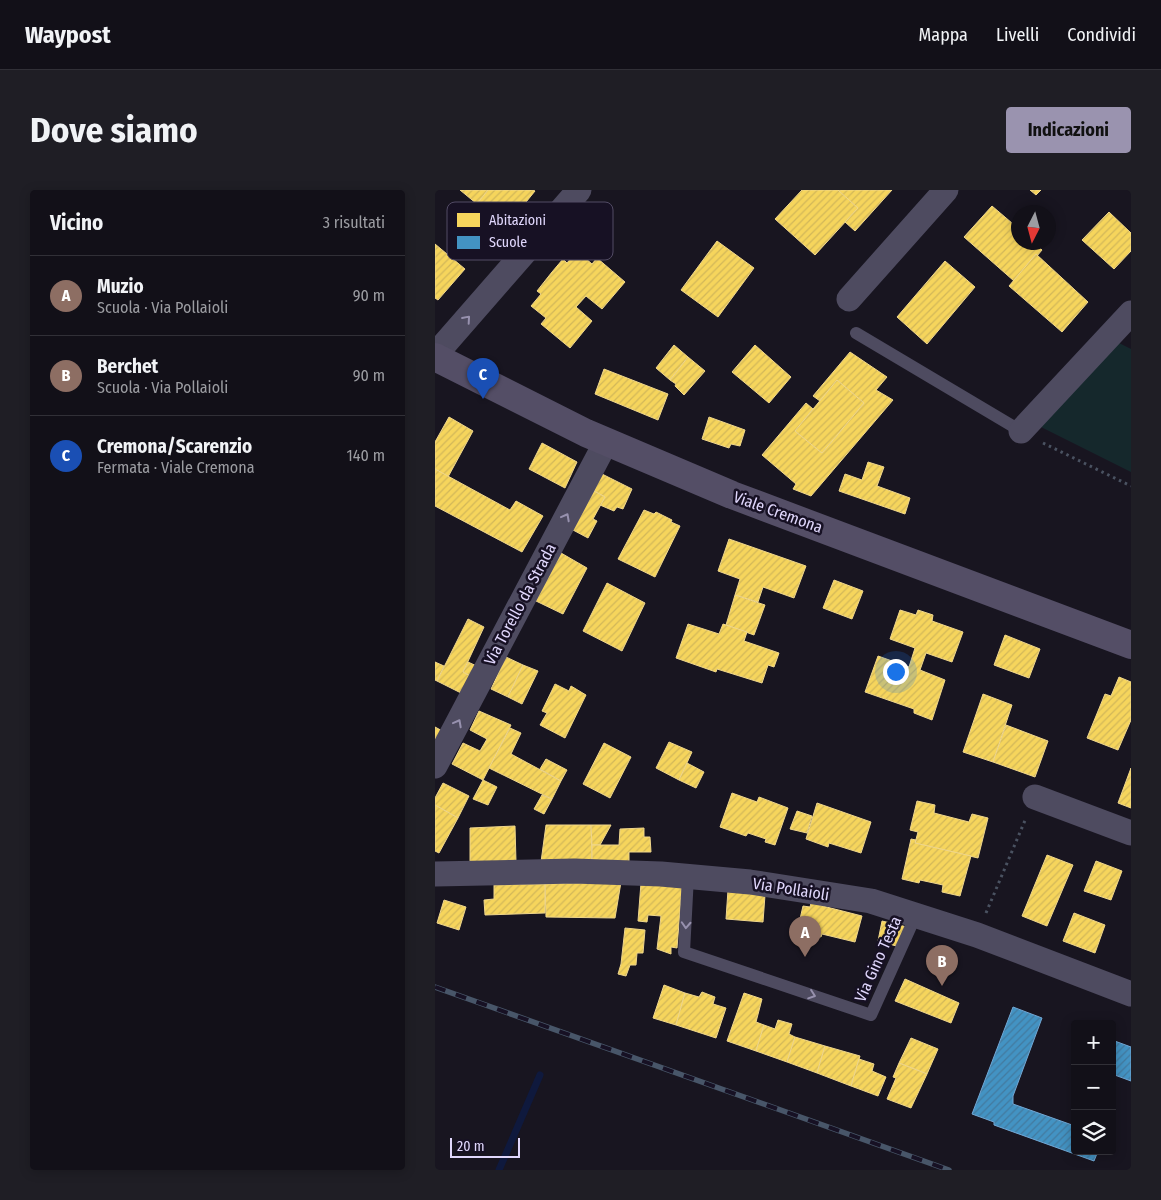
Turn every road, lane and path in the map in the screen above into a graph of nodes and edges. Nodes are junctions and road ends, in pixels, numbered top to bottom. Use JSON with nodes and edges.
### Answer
{"nodes":[{"id":1,"x":579,"y":190,"type":"edge"},
{"id":2,"x":946,"y":190,"type":"edge"},
{"id":3,"x":569,"y":202,"type":"edge"},
{"id":4,"x":518,"y":260,"type":"edge"},
{"id":5,"x":849,"y":299,"type":"dead end"},
{"id":6,"x":1131,"y":313,"type":"edge"},
{"id":7,"x":855,"y":333,"type":"dead end"},
{"id":8,"x":435,"y":356,"type":"edge"},
{"id":9,"x":1021,"y":431,"type":"junction"},
{"id":10,"x":606,"y":442,"type":"junction"},
{"id":11,"x":1131,"y":486,"type":"edge"},
{"id":12,"x":1131,"y":645,"type":"edge"},
{"id":13,"x":435,"y":766,"type":"edge"},
{"id":14,"x":1035,"y":797,"type":"joint"},
{"id":15,"x":1131,"y":833,"type":"edge"},
{"id":16,"x":435,"y":874,"type":"edge"},
{"id":17,"x":688,"y":876,"type":"junction"},
{"id":18,"x":916,"y":914,"type":"junction"},
{"id":19,"x":977,"y":935,"type":"junction"},
{"id":20,"x":1131,"y":994,"type":"edge"}],
"edges":[{"from":3,"to":1,"type":"street","one_way":true},
{"from":2,"to":5,"type":"street"},
{"from":8,"to":4,"type":"street","one_way":true},
{"from":6,"to":9,"type":"street"},
{"from":7,"to":9,"type":"lane"},
{"from":8,"to":10,"type":"main road","name":"Viale Cremona"},
{"from":9,"to":11,"type":"path"},
{"from":10,"to":12,"type":"main road","name":"Viale Cremona"},
{"from":13,"to":10,"type":"street","name":"Via Torello da Strada","one_way":true},
{"from":14,"to":15,"type":"street"},
{"from":14,"to":19,"type":"path"},
{"from":16,"to":17,"type":"street","name":"Via Pollaioli"},
{"from":17,"to":18,"type":"street","name":"Via Pollaioli"},
{"from":17,"to":18,"type":"lane","name":"Via Gino Testa","one_way":true},
{"from":18,"to":19,"type":"street","name":"Via Pollaioli"},
{"from":19,"to":20,"type":"street","name":"Via Pollaioli"}]}
